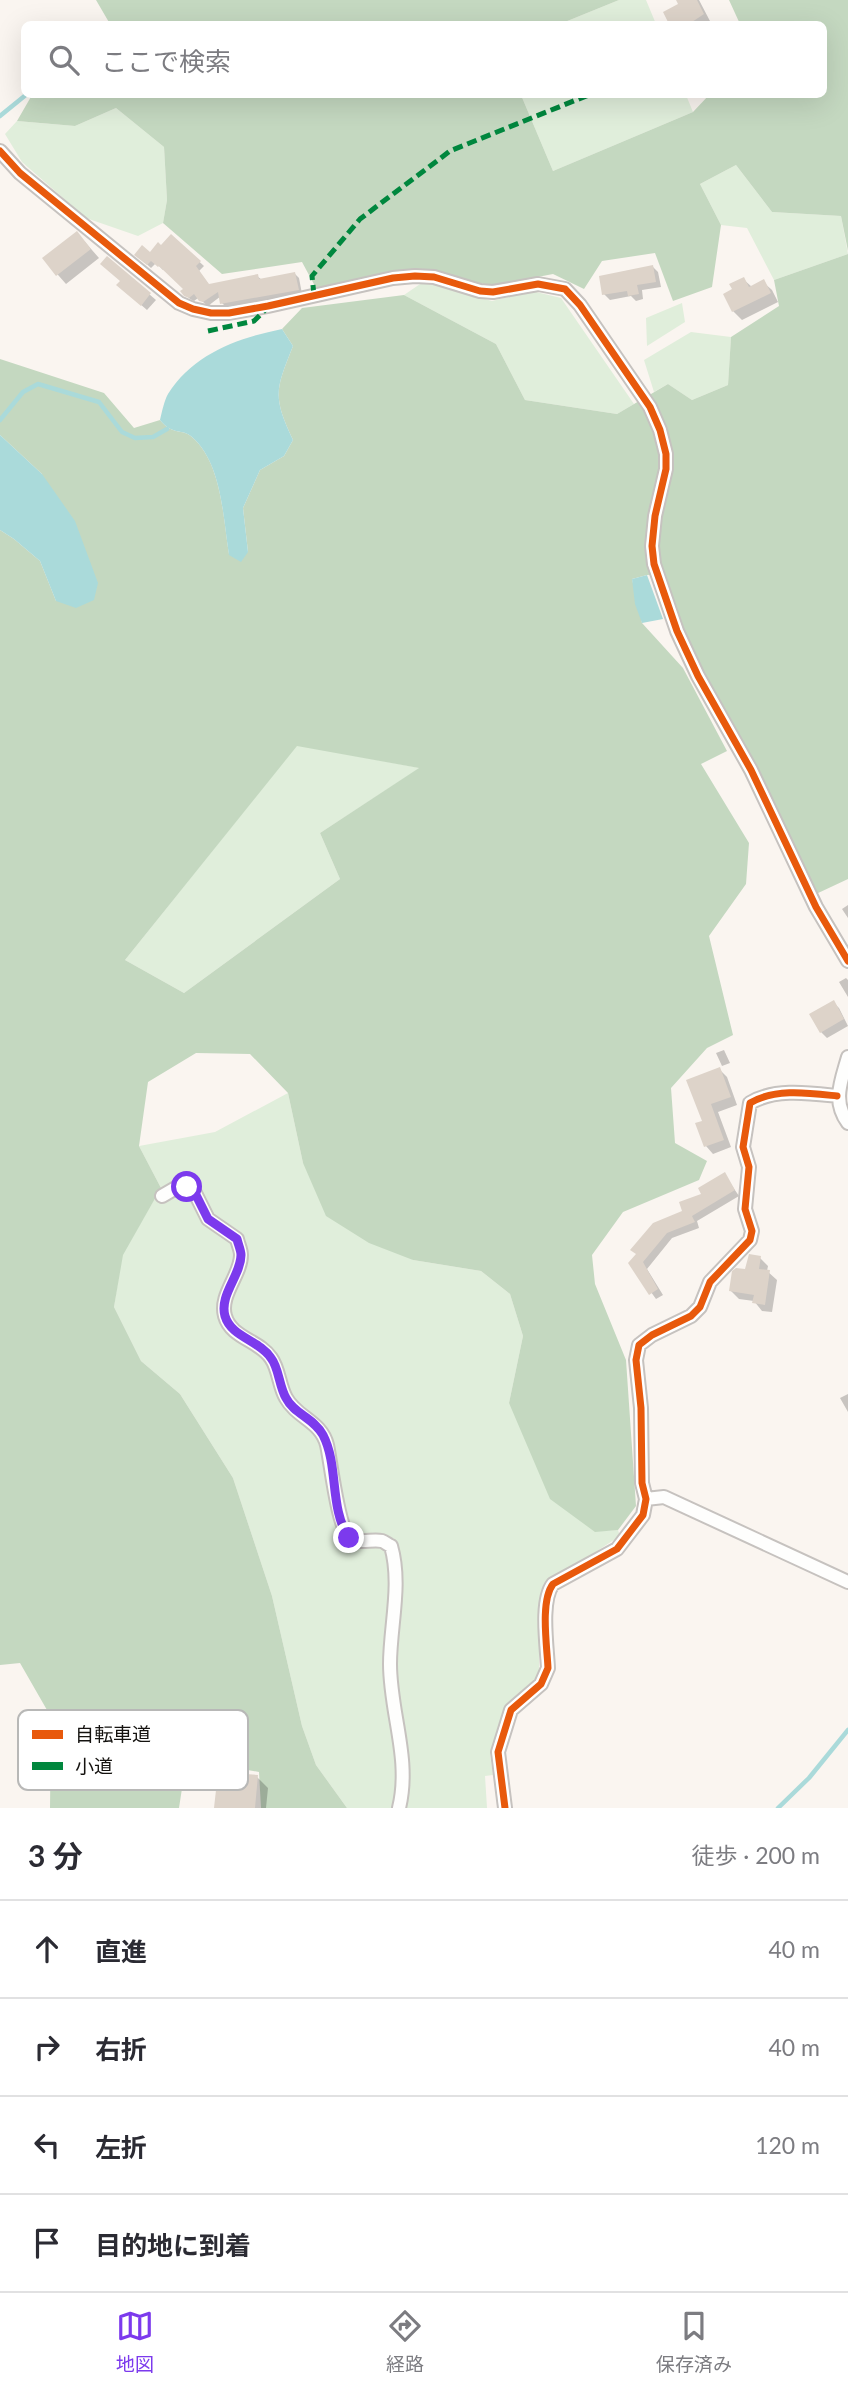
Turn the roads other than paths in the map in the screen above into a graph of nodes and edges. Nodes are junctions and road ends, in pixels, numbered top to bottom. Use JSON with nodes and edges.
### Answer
{"nodes":[{"id":1,"x":0,"y":151,"type":"edge"},
{"id":2,"x":848,"y":961,"type":"edge"},
{"id":3,"x":848,"y":1057,"type":"edge"},
{"id":4,"x":837,"y":1096,"type":"junction"},
{"id":5,"x":848,"y":1124,"type":"edge"},
{"id":6,"x":162,"y":1196,"type":"dead end"},
{"id":7,"x":646,"y":1499,"type":"junction"},
{"id":8,"x":848,"y":1582,"type":"edge"},
{"id":9,"x":399,"y":1808,"type":"edge"},
{"id":10,"x":505,"y":1808,"type":"edge"}],
"edges":[{"from":1,"to":2,"type":"street"},
{"from":3,"to":4,"type":"street"},
{"from":4,"to":5,"type":"street"},
{"from":4,"to":7,"type":"street"},
{"from":6,"to":9,"type":"street"},
{"from":7,"to":8,"type":"street"},
{"from":7,"to":10,"type":"street"}]}
